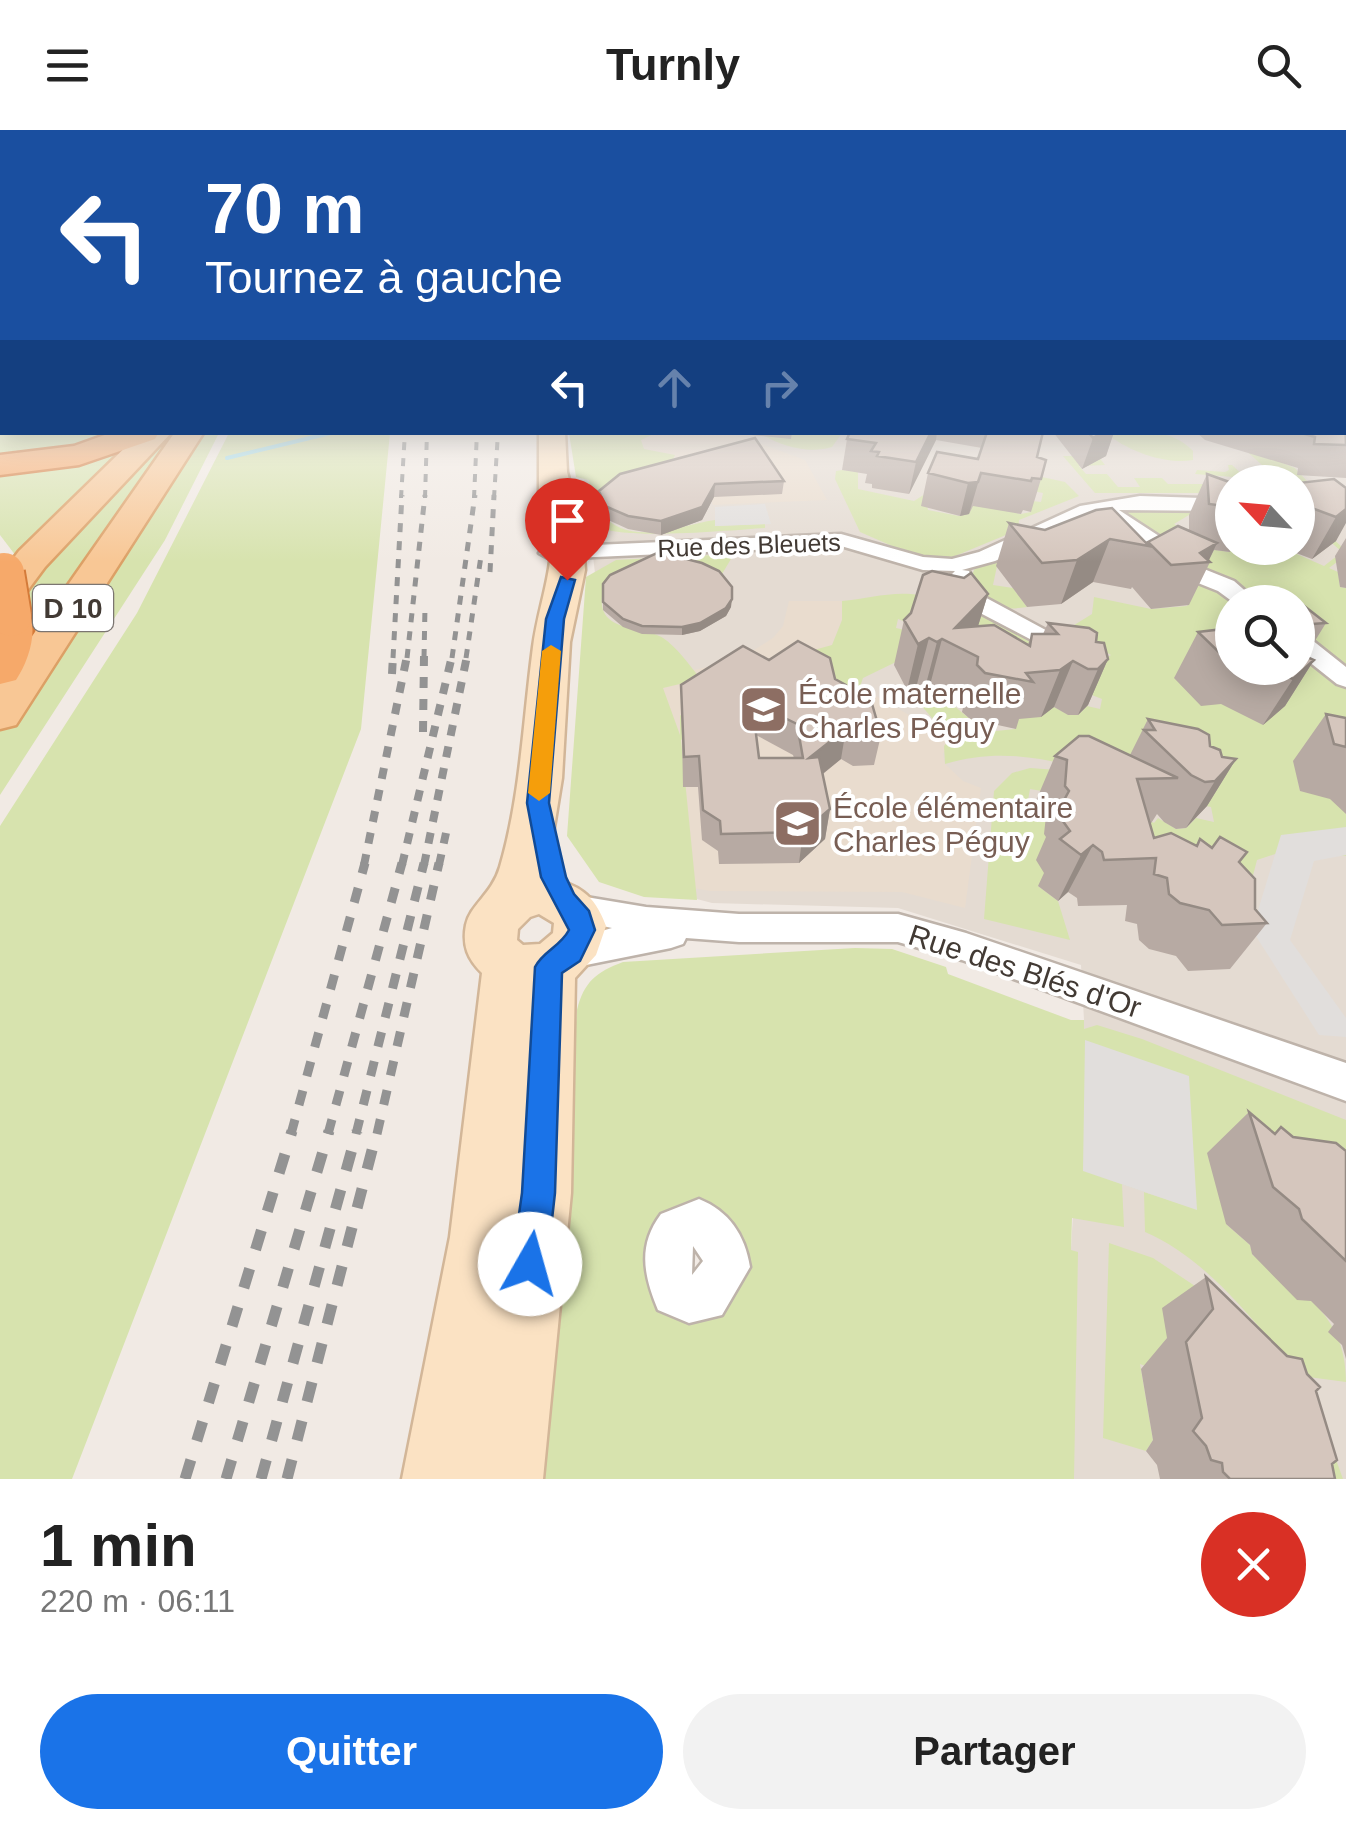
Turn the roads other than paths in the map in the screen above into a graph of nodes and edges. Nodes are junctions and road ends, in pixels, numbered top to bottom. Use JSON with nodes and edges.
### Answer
{"nodes":[{"id":1,"x":133,"y":436,"type":"edge"},
{"id":2,"x":154,"y":436,"type":"edge"},
{"id":3,"x":187,"y":436,"type":"edge"},
{"id":4,"x":552,"y":436,"type":"edge"},
{"id":5,"x":0,"y":465,"type":"edge"},
{"id":6,"x":1215,"y":504,"type":"edge"},
{"id":7,"x":1101,"y":507,"type":"junction"},
{"id":8,"x":559,"y":553,"type":"junction"},
{"id":9,"x":953,"y":566,"type":"junction"},
{"id":10,"x":1224,"y":585,"type":"edge"},
{"id":11,"x":4,"y":588,"type":"edge"},
{"id":12,"x":1315,"y":655,"type":"edge"},
{"id":13,"x":1090,"y":664,"type":"edge"},
{"id":14,"x":0,"y":670,"type":"edge"},
{"id":15,"x":1346,"y":679,"type":"edge"},
{"id":16,"x":0,"y":715,"type":"edge"},
{"id":17,"x":538,"y":803,"type":"junction"},
{"id":18,"x":554,"y":939,"type":"junction"},
{"id":19,"x":1346,"y":1082,"type":"edge"},
{"id":20,"x":442,"y":1479,"type":"edge"},
{"id":21,"x":503,"y":1479,"type":"edge"}],
"edges":[{"from":1,"to":5,"type":"highway"},
{"from":2,"to":11,"type":"main road","number":"D 10"},
{"from":3,"to":16,"type":"main road","number":"D 10"},
{"from":4,"to":8,"type":"main road"},
{"from":6,"to":7,"type":"street"},
{"from":7,"to":9,"type":"street"},
{"from":7,"to":10,"type":"street"},
{"from":8,"to":9,"type":"street","name":"Rue des Bleuets"},
{"from":8,"to":17,"type":"main road"},
{"from":9,"to":13,"type":"street"},
{"from":11,"to":14,"type":"highway"},
{"from":12,"to":15,"type":"street"},
{"from":17,"to":18,"type":"main road"},
{"from":17,"to":18,"type":"main road"},
{"from":18,"to":19,"type":"street","name":"Rue des Blés d'Or"},
{"from":18,"to":20,"type":"main road"},
{"from":18,"to":21,"type":"main road"}]}
